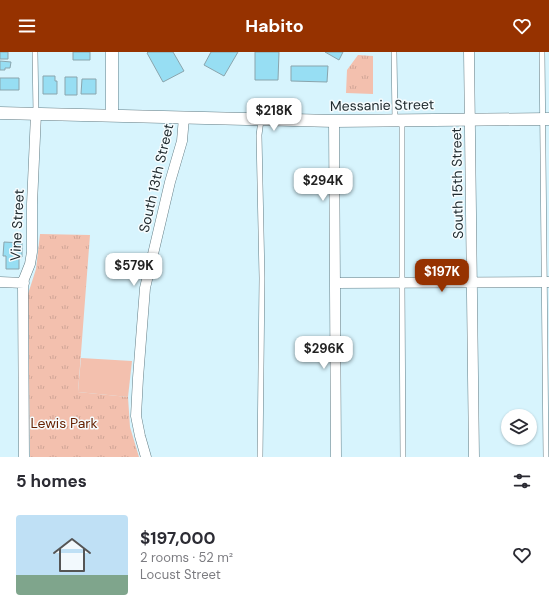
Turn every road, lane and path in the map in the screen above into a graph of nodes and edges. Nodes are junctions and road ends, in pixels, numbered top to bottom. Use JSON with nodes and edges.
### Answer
{"nodes":[{"id":1,"x":35,"y":52,"type":"edge"},
{"id":2,"x":112,"y":52,"type":"edge"},
{"id":3,"x":394,"y":52,"type":"edge"},
{"id":4,"x":469,"y":52,"type":"edge"},
{"id":5,"x":542,"y":52,"type":"edge"},
{"id":6,"x":0,"y":113,"type":"edge"},
{"id":7,"x":36,"y":114,"type":"junction"},
{"id":8,"x":112,"y":115,"type":"junction"},
{"id":9,"x":184,"y":117,"type":"junction"},
{"id":10,"x":546,"y":118,"type":"edge"},
{"id":11,"x":261,"y":120,"type":"junction"},
{"id":12,"x":399,"y":120,"type":"junction"},
{"id":13,"x":470,"y":120,"type":"junction"},
{"id":14,"x":334,"y":121,"type":"junction"},
{"id":15,"x":0,"y":282,"type":"edge"},
{"id":16,"x":402,"y":282,"type":"junction"},
{"id":17,"x":472,"y":282,"type":"junction"},
{"id":18,"x":547,"y":282,"type":"edge"},
{"id":19,"x":24,"y":283,"type":"junction"},
{"id":20,"x":335,"y":283,"type":"junction"},
{"id":21,"x":24,"y":457,"type":"edge"},
{"id":22,"x":146,"y":457,"type":"edge"},
{"id":23,"x":260,"y":457,"type":"edge"},
{"id":24,"x":336,"y":457,"type":"edge"},
{"id":25,"x":403,"y":457,"type":"edge"},
{"id":26,"x":474,"y":457,"type":"edge"},
{"id":27,"x":546,"y":457,"type":"edge"}],
"edges":[{"from":1,"to":7,"type":"lane"},
{"from":2,"to":8,"type":"street"},
{"from":3,"to":12,"type":"lane"},
{"from":4,"to":13,"type":"street","name":"South 15th Street"},
{"from":5,"to":10,"type":"lane"},
{"from":6,"to":7,"type":"street","name":"Messanie Street"},
{"from":7,"to":8,"type":"street","name":"Messanie Street"},
{"from":7,"to":19,"type":"street","name":"Vine Street"},
{"from":8,"to":9,"type":"street","name":"Messanie Street"},
{"from":9,"to":11,"type":"street","name":"Messanie Street"},
{"from":9,"to":22,"type":"street","name":"South 13th Street"},
{"from":10,"to":13,"type":"street","name":"Messanie Street"},
{"from":10,"to":18,"type":"lane"},
{"from":11,"to":14,"type":"street","name":"Messanie Street"},
{"from":11,"to":23,"type":"lane"},
{"from":12,"to":13,"type":"street","name":"Messanie Street"},
{"from":12,"to":14,"type":"street","name":"Messanie Street"},
{"from":12,"to":16,"type":"lane"},
{"from":13,"to":17,"type":"street","name":"South 15th Street"},
{"from":14,"to":20,"type":"street"},
{"from":15,"to":19,"type":"street"},
{"from":16,"to":17,"type":"street"},
{"from":16,"to":20,"type":"street"},
{"from":16,"to":25,"type":"lane"},
{"from":17,"to":18,"type":"street"},
{"from":17,"to":26,"type":"street","name":"South 15th Street"},
{"from":18,"to":27,"type":"lane"},
{"from":19,"to":21,"type":"street","name":"Vine Street"},
{"from":20,"to":24,"type":"street"}]}
